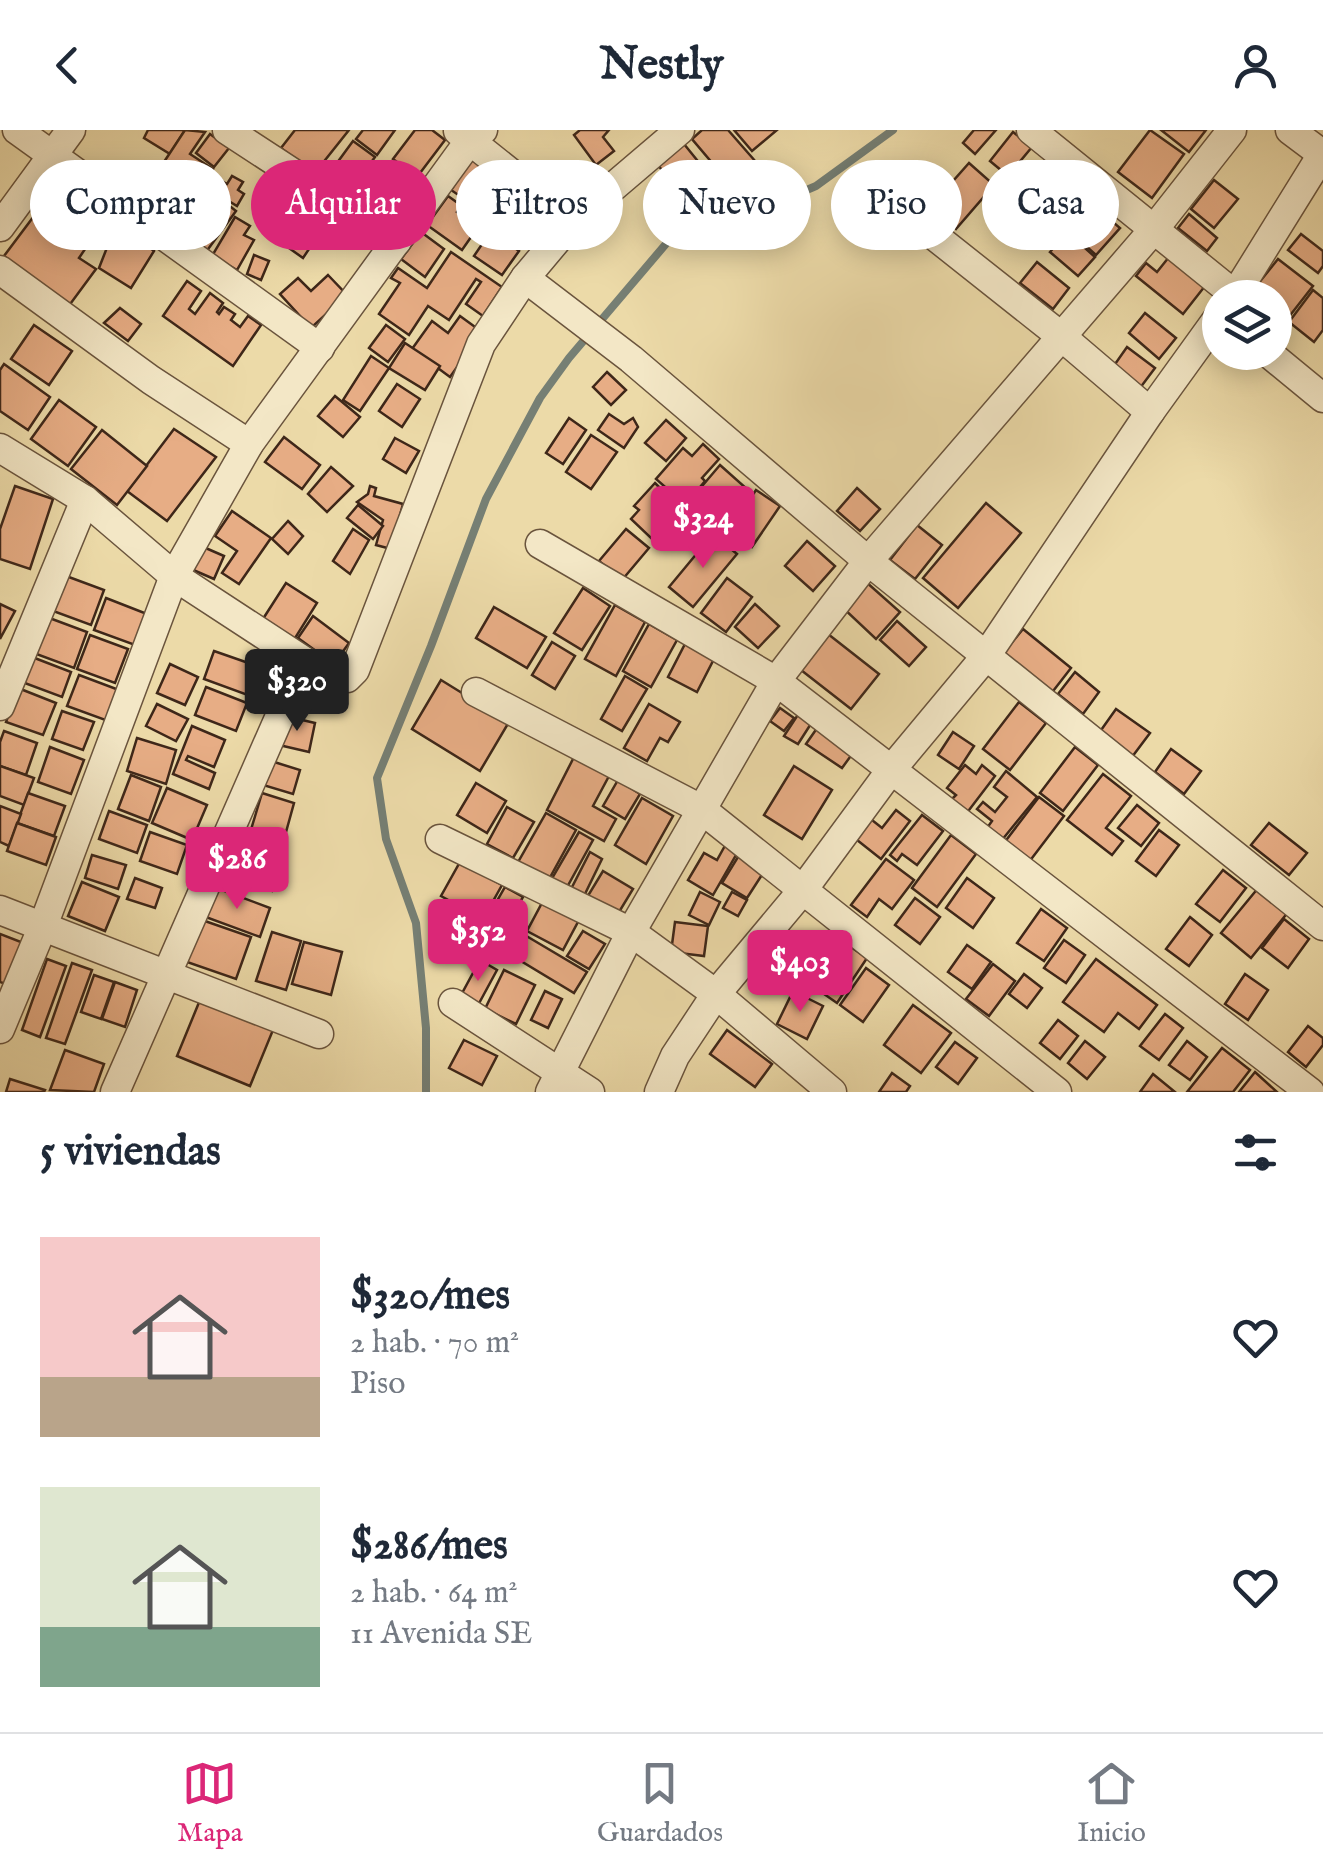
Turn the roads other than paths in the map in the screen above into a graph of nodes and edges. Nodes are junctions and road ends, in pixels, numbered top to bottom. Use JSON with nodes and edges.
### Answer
{"nodes":[{"id":1,"x":16,"y":130,"type":"edge"},
{"id":2,"x":72,"y":130,"type":"edge"},
{"id":3,"x":227,"y":130,"type":"edge"},
{"id":4,"x":680,"y":130,"type":"edge"},
{"id":5,"x":1032,"y":130,"type":"edge"},
{"id":6,"x":1232,"y":130,"type":"edge"},
{"id":7,"x":1290,"y":130,"type":"edge"},
{"id":8,"x":470,"y":133,"type":"edge"},
{"id":9,"x":1323,"y":153,"type":"edge"},
{"id":10,"x":52,"y":156,"type":"junction"},
{"id":11,"x":273,"y":160,"type":"edge"},
{"id":12,"x":501,"y":160,"type":"edge"},
{"id":13,"x":623,"y":179,"type":"edge"},
{"id":14,"x":436,"y":184,"type":"edge"},
{"id":15,"x":0,"y":227,"type":"edge"},
{"id":16,"x":1155,"y":228,"type":"junction"},
{"id":17,"x":391,"y":250,"type":"edge"},
{"id":18,"x":548,"y":250,"type":"edge"},
{"id":19,"x":952,"y":250,"type":"edge"},
{"id":20,"x":0,"y":270,"type":"edge"},
{"id":21,"x":525,"y":278,"type":"junction"},
{"id":22,"x":1207,"y":280,"type":"edge"},
{"id":23,"x":1243,"y":280,"type":"edge"},
{"id":24,"x":1062,"y":337,"type":"junction"},
{"id":25,"x":1202,"y":340,"type":"edge"},
{"id":26,"x":320,"y":348,"type":"junction"},
{"id":27,"x":1289,"y":370,"type":"edge"},
{"id":28,"x":1323,"y":398,"type":"edge"},
{"id":29,"x":1150,"y":412,"type":"junction"},
{"id":30,"x":250,"y":444,"type":"junction"},
{"id":31,"x":0,"y":448,"type":"edge"},
{"id":32,"x":85,"y":500,"type":"junction"},
{"id":33,"x":540,"y":544,"type":"dead end"},
{"id":34,"x":868,"y":562,"type":"junction"},
{"id":35,"x":174,"y":576,"type":"junction"},
{"id":36,"x":986,"y":656,"type":"junction"},
{"id":37,"x":304,"y":661,"type":"junction"},
{"id":38,"x":776,"y":681,"type":"junction"},
{"id":39,"x":476,"y":692,"type":"dead end"},
{"id":40,"x":0,"y":706,"type":"edge"},
{"id":41,"x":891,"y":770,"type":"junction"},
{"id":42,"x":702,"y":810,"type":"junction"},
{"id":43,"x":440,"y":839,"type":"dead end"},
{"id":44,"x":802,"y":891,"type":"junction"},
{"id":45,"x":0,"y":910,"type":"edge"},
{"id":46,"x":42,"y":926,"type":"junction"},
{"id":47,"x":1323,"y":926,"type":"edge"},
{"id":48,"x":630,"y":932,"type":"junction"},
{"id":49,"x":168,"y":976,"type":"junction"},
{"id":50,"x":716,"y":994,"type":"junction"},
{"id":51,"x":453,"y":1003,"type":"dead end"},
{"id":52,"x":0,"y":1029,"type":"edge"},
{"id":53,"x":318,"y":1034,"type":"dead end"},
{"id":54,"x":554,"y":1082,"type":"edge"},
{"id":55,"x":115,"y":1092,"type":"edge"},
{"id":56,"x":590,"y":1092,"type":"edge"},
{"id":57,"x":659,"y":1092,"type":"edge"},
{"id":58,"x":832,"y":1092,"type":"edge"},
{"id":59,"x":1057,"y":1092,"type":"edge"},
{"id":60,"x":1310,"y":1092,"type":"edge"}],
"edges":[{"from":1,"to":10,"type":"street"},
{"from":2,"to":10,"type":"street"},
{"from":3,"to":11,"type":"street"},
{"from":4,"to":13,"type":"street"},
{"from":5,"to":16,"type":"street"},
{"from":6,"to":16,"type":"street"},
{"from":7,"to":9,"type":"street"},
{"from":8,"to":12,"type":"street"},
{"from":8,"to":14,"type":"street"},
{"from":9,"to":23,"type":"street"},
{"from":10,"to":15,"type":"street"},
{"from":10,"to":26,"type":"street"},
{"from":16,"to":22,"type":"street"},
{"from":16,"to":24,"type":"street"},
{"from":17,"to":26,"type":"street"},
{"from":18,"to":21,"type":"street"},
{"from":19,"to":24,"type":"street"},
{"from":20,"to":30,"type":"street"},
{"from":21,"to":34,"type":"street"},
{"from":21,"to":37,"type":"street"},
{"from":24,"to":29,"type":"street"},
{"from":24,"to":34,"type":"street"},
{"from":25,"to":29,"type":"street"},
{"from":26,"to":30,"type":"street"},
{"from":27,"to":28,"type":"street"},
{"from":29,"to":36,"type":"street"},
{"from":30,"to":35,"type":"street"},
{"from":31,"to":32,"type":"street"},
{"from":32,"to":35,"type":"street"},
{"from":32,"to":40,"type":"street"},
{"from":33,"to":38,"type":"street"},
{"from":34,"to":36,"type":"street"},
{"from":34,"to":38,"type":"street"},
{"from":35,"to":37,"type":"street"},
{"from":35,"to":46,"type":"street"},
{"from":36,"to":41,"type":"street"},
{"from":36,"to":47,"type":"street"},
{"from":37,"to":49,"type":"street"},
{"from":38,"to":41,"type":"street"},
{"from":38,"to":42,"type":"street"},
{"from":39,"to":42,"type":"street"},
{"from":41,"to":44,"type":"street"},
{"from":41,"to":60,"type":"street"},
{"from":42,"to":44,"type":"street"},
{"from":42,"to":48,"type":"street"},
{"from":43,"to":48,"type":"street"},
{"from":44,"to":50,"type":"street"},
{"from":44,"to":59,"type":"street"},
{"from":45,"to":46,"type":"street"},
{"from":46,"to":49,"type":"street"},
{"from":46,"to":52,"type":"street"},
{"from":48,"to":50,"type":"street"},
{"from":48,"to":54,"type":"street"},
{"from":49,"to":53,"type":"street"},
{"from":49,"to":55,"type":"street"},
{"from":50,"to":57,"type":"street"},
{"from":50,"to":58,"type":"street"},
{"from":51,"to":54,"type":"street"},
{"from":54,"to":56,"type":"street"}]}
